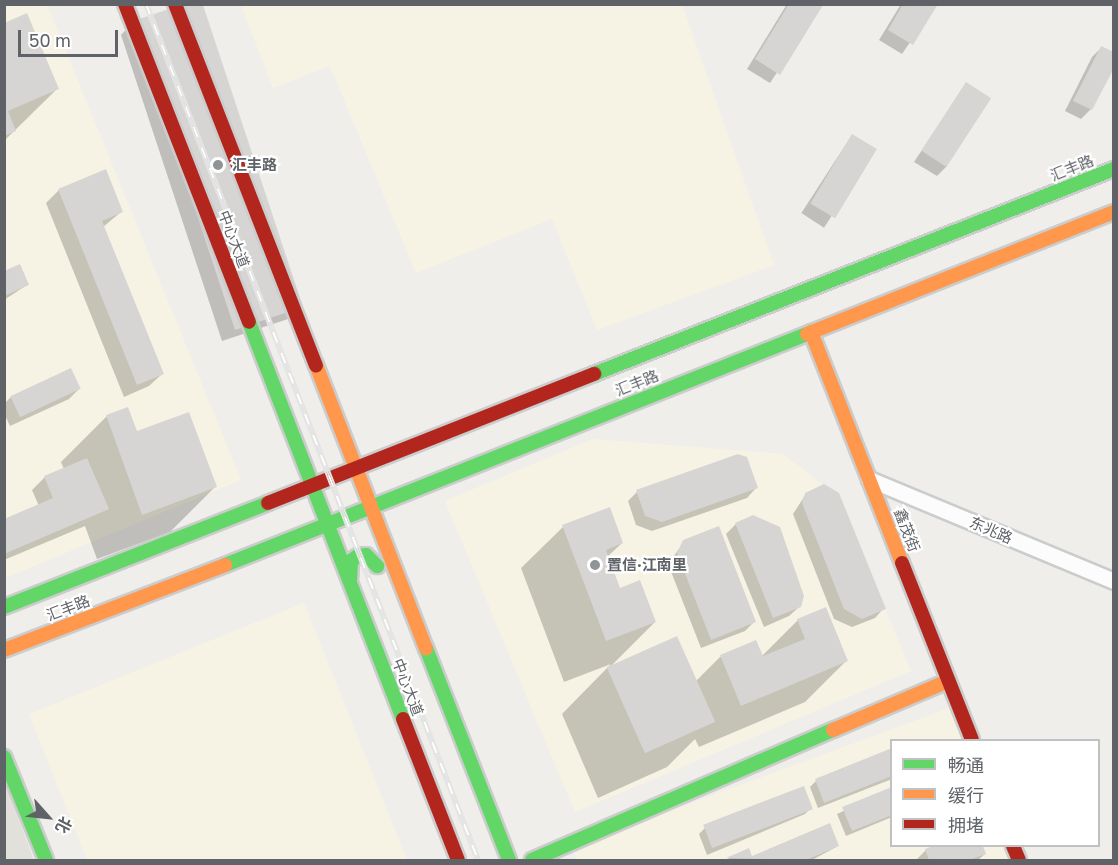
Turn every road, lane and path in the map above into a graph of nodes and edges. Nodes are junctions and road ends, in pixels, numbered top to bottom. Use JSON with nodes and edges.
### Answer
{"nodes":[{"id":1,"x":125,"y":4,"type":"edge"},
{"id":2,"x":139,"y":4,"type":"edge"},
{"id":3,"x":163,"y":4,"type":"edge"},
{"id":4,"x":176,"y":4,"type":"edge"},
{"id":5,"x":1113,"y":169,"type":"edge"},
{"id":6,"x":1113,"y":212,"type":"edge"},
{"id":7,"x":811,"y":332,"type":"junction"},
{"id":8,"x":304,"y":434,"type":"junction"},
{"id":9,"x":345,"y":440,"type":"junction"},
{"id":10,"x":356,"y":467,"type":"junction"},
{"id":11,"x":333,"y":477,"type":"junction"},
{"id":12,"x":869,"y":479,"type":"junction"},
{"id":13,"x":312,"y":486,"type":"junction"},
{"id":14,"x":371,"y":507,"type":"junction"},
{"id":15,"x":327,"y":525,"type":"junction"},
{"id":16,"x":359,"y":525,"type":"junction"},
{"id":17,"x":350,"y":581,"type":"junction"},
{"id":18,"x":1113,"y":581,"type":"edge"},
{"id":19,"x":4,"y":607,"type":"edge"},
{"id":20,"x":398,"y":618,"type":"dead end"},
{"id":21,"x":4,"y":650,"type":"edge"},
{"id":22,"x":948,"y":681,"type":"junction"},
{"id":23,"x":460,"y":735,"type":"junction"},
{"id":24,"x":971,"y":739,"type":"edge"},
{"id":25,"x":4,"y":756,"type":"edge"},
{"id":26,"x":1013,"y":847,"type":"edge"},
{"id":27,"x":46,"y":861,"type":"edge"},
{"id":28,"x":458,"y":861,"type":"edge"},
{"id":29,"x":509,"y":861,"type":"edge"},
{"id":30,"x":532,"y":861,"type":"edge"},
{"id":31,"x":1019,"y":861,"type":"edge"}],
"edges":[{"from":1,"to":13,"type":"main road","name":"中心大道"},
{"from":2,"to":8,"type":"main road","name":"中心大道"},
{"from":3,"to":9,"type":"main road","name":"中心大道"},
{"from":4,"to":9,"type":"main road","name":"中心大道"},
{"from":5,"to":10,"type":"main road","name":"汇丰路"},
{"from":6,"to":7,"type":"main road","name":"汇丰路"},
{"from":7,"to":12,"type":"main road","name":"鑫茂街"},
{"from":7,"to":14,"type":"main road","name":"汇丰路"},
{"from":8,"to":11,"type":"main road","name":"中心大道"},
{"from":8,"to":13,"type":"main road","name":"中心大道"},
{"from":9,"to":10,"type":"main road","name":"中心大道"},
{"from":10,"to":11,"type":"main road","name":"汇丰路"},
{"from":10,"to":14,"type":"main road","name":"中心大道"},
{"from":10,"to":16,"type":"main road","name":"中心大道"},
{"from":11,"to":13,"type":"main road","name":"汇丰路"},
{"from":11,"to":15,"type":"main road","name":"中心大道"},
{"from":12,"to":18,"type":"street","name":"东兆路"},
{"from":12,"to":22,"type":"main road","name":"鑫茂街"},
{"from":13,"to":15,"type":"main road","name":"中心大道"},
{"from":13,"to":19,"type":"main road","name":"汇丰路"},
{"from":14,"to":16,"type":"main road","name":"汇丰路"},
{"from":14,"to":23,"type":"main road","name":"中心大道"},
{"from":15,"to":16,"type":"main road","name":"汇丰路"},
{"from":15,"to":17,"type":"main road","name":"中心大道"},
{"from":15,"to":21,"type":"main road","name":"汇丰路"},
{"from":16,"to":17,"type":"main road","name":"中心大道"},
{"from":17,"to":28,"type":"main road","name":"中心大道"},
{"from":20,"to":23,"type":"main road","name":"中心大道"},
{"from":22,"to":24,"type":"main road","name":"鑫茂街"},
{"from":22,"to":30,"type":"main road"},
{"from":23,"to":29,"type":"main road","name":"中心大道"},
{"from":25,"to":27,"type":"main road"},
{"from":26,"to":31,"type":"main road"}]}
